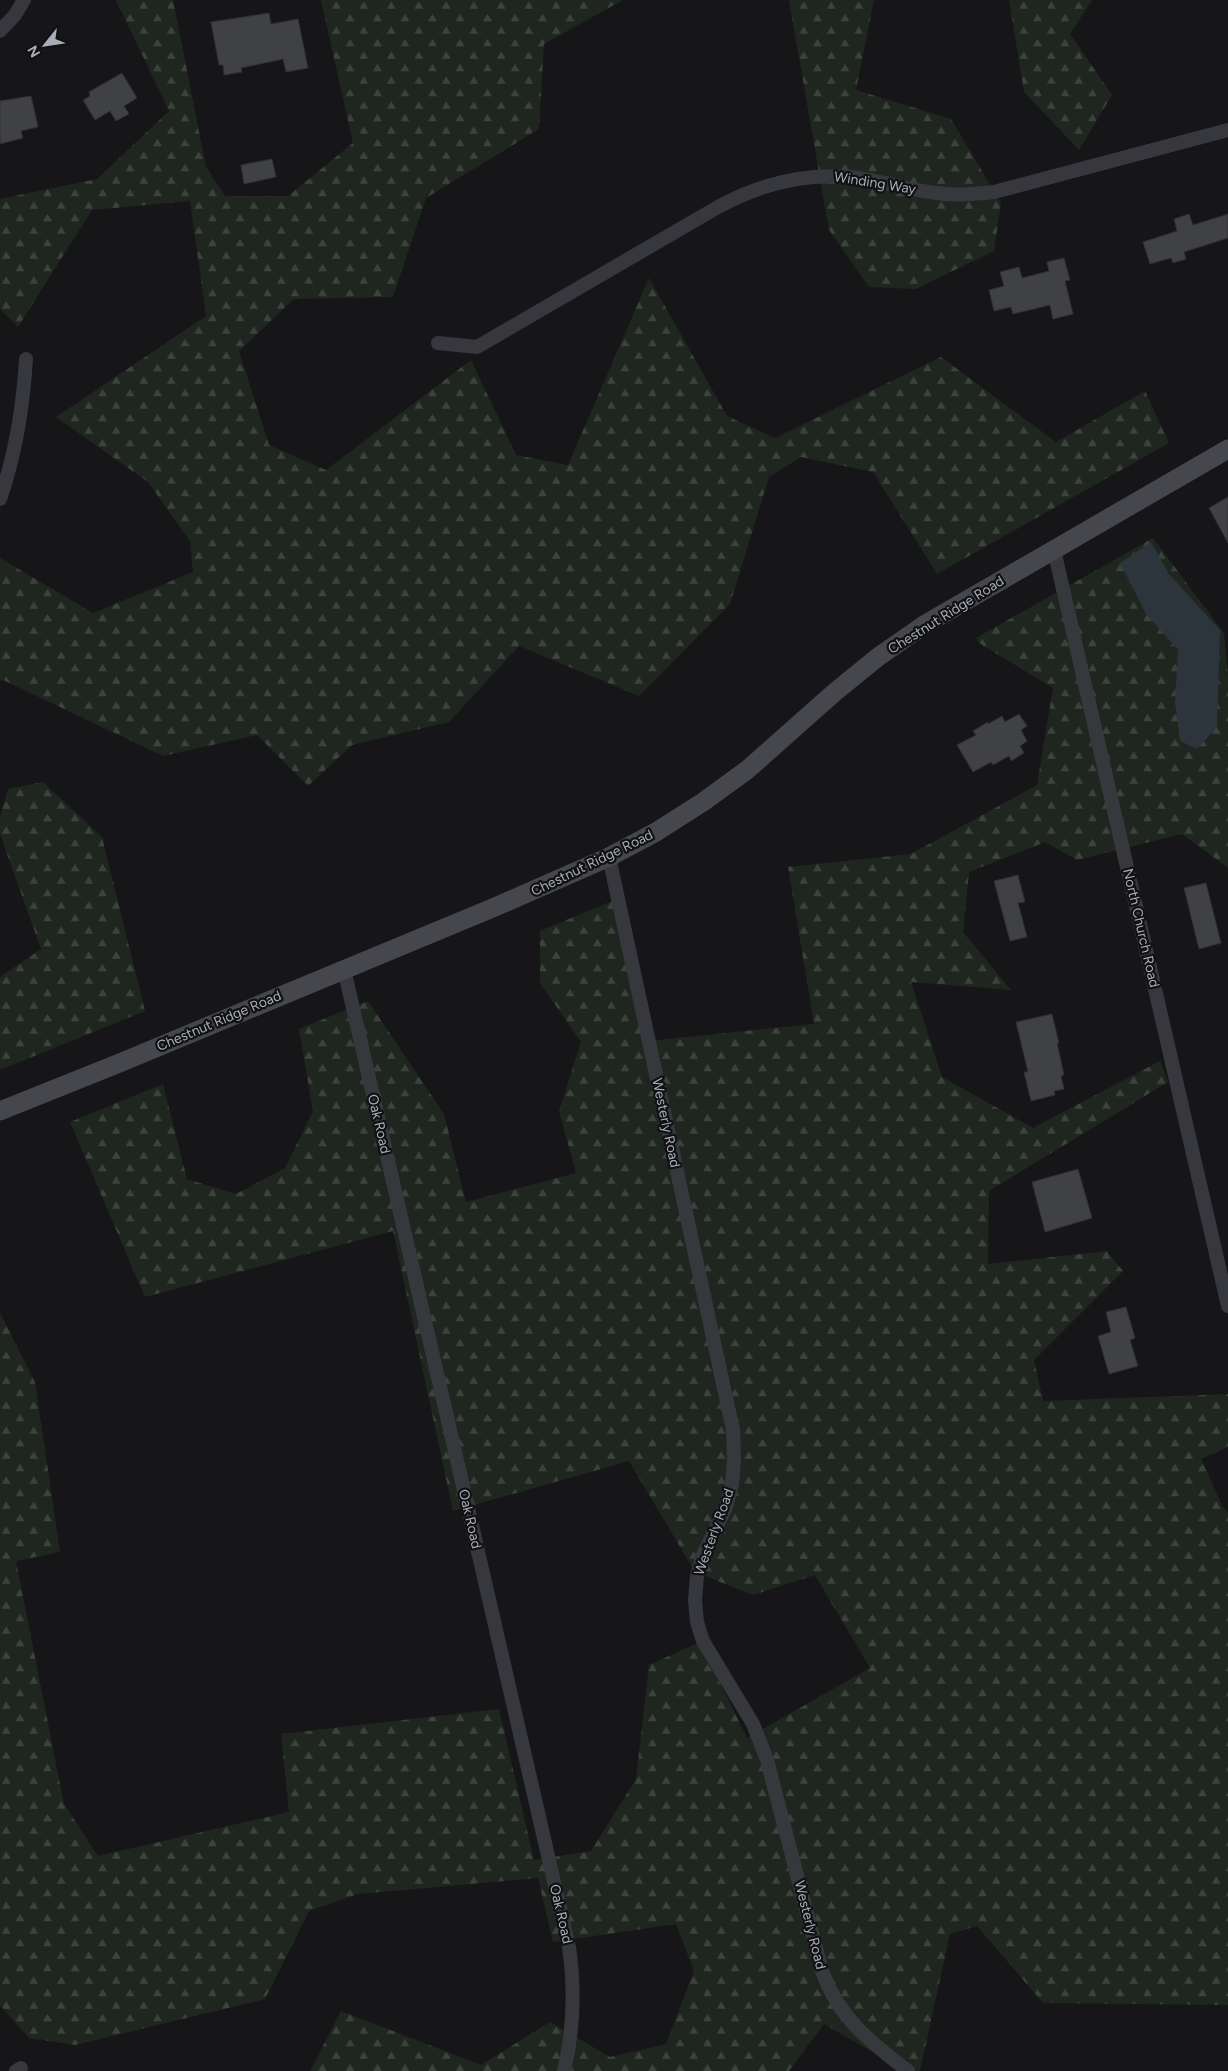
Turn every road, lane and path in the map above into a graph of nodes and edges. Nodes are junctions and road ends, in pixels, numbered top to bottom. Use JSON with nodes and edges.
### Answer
{"nodes":[{"id":1,"x":24,"y":0,"type":"edge"},
{"id":2,"x":0,"y":31,"type":"edge"},
{"id":3,"x":1228,"y":130,"type":"edge"},
{"id":4,"x":438,"y":343,"type":"dead end"},
{"id":5,"x":26,"y":359,"type":"dead end"},
{"id":6,"x":1228,"y":449,"type":"edge"},
{"id":7,"x":0,"y":499,"type":"edge"},
{"id":8,"x":1054,"y":550,"type":"junction"},
{"id":9,"x":609,"y":857,"type":"junction"},
{"id":10,"x":344,"y":969,"type":"junction"},
{"id":11,"x":0,"y":1111,"type":"edge"},
{"id":12,"x":1228,"y":1306,"type":"edge"},
{"id":13,"x":564,"y":2071,"type":"edge"},
{"id":14,"x":908,"y":2071,"type":"edge"}],
"edges":[{"from":1,"to":2,"type":"street"},
{"from":3,"to":4,"type":"street","name":"Winding Way"},
{"from":5,"to":7,"type":"street"},
{"from":6,"to":8,"type":"main road","name":"Chestnut Ridge Road"},
{"from":8,"to":9,"type":"main road","name":"Chestnut Ridge Road"},
{"from":8,"to":12,"type":"street","name":"North Church Road"},
{"from":9,"to":10,"type":"main road","name":"Chestnut Ridge Road"},
{"from":9,"to":14,"type":"street","name":"Westerly Road"},
{"from":10,"to":11,"type":"main road","name":"Chestnut Ridge Road"},
{"from":10,"to":13,"type":"street","name":"Oak Road"}]}
